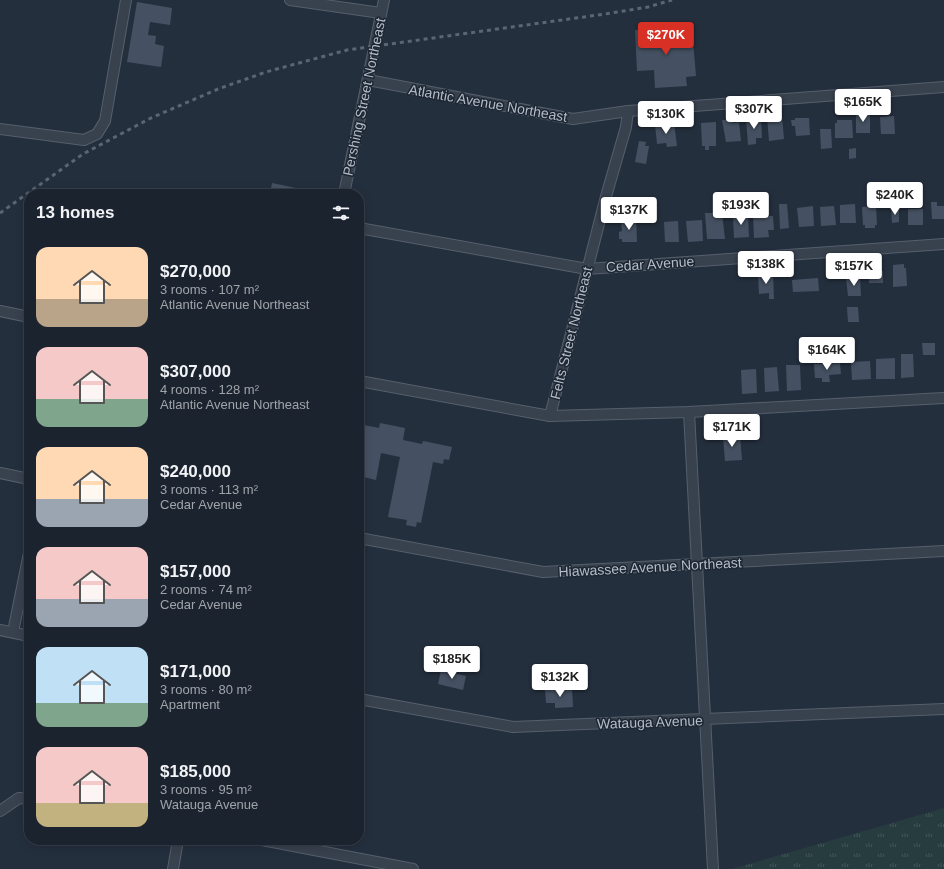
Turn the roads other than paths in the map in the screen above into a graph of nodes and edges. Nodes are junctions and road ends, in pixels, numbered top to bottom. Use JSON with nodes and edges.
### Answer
{"nodes":[{"id":1,"x":126,"y":0,"type":"edge"},
{"id":2,"x":290,"y":0,"type":"edge"},
{"id":3,"x":384,"y":0,"type":"edge"},
{"id":4,"x":381,"y":13,"type":"junction"},
{"id":5,"x":368,"y":80,"type":"junction"},
{"id":6,"x":944,"y":87,"type":"edge"},
{"id":7,"x":628,"y":110,"type":"junction"},
{"id":8,"x":0,"y":129,"type":"edge"},
{"id":9,"x":345,"y":189,"type":"edge"},
{"id":10,"x":364,"y":229,"type":"edge"},
{"id":11,"x":944,"y":244,"type":"edge"},
{"id":12,"x":587,"y":269,"type":"junction"},
{"id":13,"x":0,"y":311,"type":"edge"},
{"id":14,"x":24,"y":316,"type":"edge"},
{"id":15,"x":364,"y":382,"type":"edge"},
{"id":16,"x":944,"y":398,"type":"edge"},
{"id":17,"x":689,"y":412,"type":"junction"},
{"id":18,"x":550,"y":416,"type":"junction"},
{"id":19,"x":0,"y":473,"type":"edge"},
{"id":20,"x":24,"y":478,"type":"edge"},
{"id":21,"x":364,"y":539,"type":"edge"},
{"id":22,"x":944,"y":551,"type":"edge"},
{"id":23,"x":698,"y":565,"type":"junction"},
{"id":24,"x":24,"y":578,"type":"edge"},
{"id":25,"x":0,"y":630,"type":"edge"},
{"id":26,"x":13,"y":632,"type":"junction"},
{"id":27,"x":24,"y":635,"type":"edge"},
{"id":28,"x":364,"y":700,"type":"edge"},
{"id":29,"x":944,"y":709,"type":"edge"},
{"id":30,"x":704,"y":720,"type":"junction"},
{"id":31,"x":24,"y":798,"type":"edge"},
{"id":32,"x":0,"y":811,"type":"edge"},
{"id":33,"x":177,"y":845,"type":"edge"},
{"id":34,"x":288,"y":845,"type":"edge"},
{"id":35,"x":173,"y":869,"type":"edge"},
{"id":36,"x":413,"y":869,"type":"edge"},
{"id":37,"x":713,"y":869,"type":"edge"}],
"edges":[{"from":1,"to":8,"type":"street"},
{"from":2,"to":4,"type":"street"},
{"from":3,"to":4,"type":"street","name":"Pershing Street Northeast"},
{"from":4,"to":5,"type":"street","name":"Pershing Street Northeast"},
{"from":5,"to":7,"type":"street","name":"Atlantic Avenue Northeast"},
{"from":5,"to":9,"type":"street","name":"Pershing Street Northeast"},
{"from":6,"to":7,"type":"street","name":"Atlantic Avenue Northeast"},
{"from":7,"to":12,"type":"street","name":"Felts Street Northeast"},
{"from":10,"to":12,"type":"street","name":"Cedar Avenue"},
{"from":11,"to":12,"type":"street","name":"Cedar Avenue"},
{"from":12,"to":18,"type":"street","name":"Felts Street Northeast"},
{"from":13,"to":14,"type":"street"},
{"from":15,"to":18,"type":"street"},
{"from":16,"to":17,"type":"street"},
{"from":17,"to":18,"type":"street"},
{"from":17,"to":23,"type":"street"},
{"from":19,"to":20,"type":"street"},
{"from":21,"to":23,"type":"street","name":"Hiawassee Avenue Northeast"},
{"from":22,"to":23,"type":"street","name":"Hiawassee Avenue Northeast"},
{"from":23,"to":30,"type":"street"},
{"from":24,"to":26,"type":"street"},
{"from":25,"to":26,"type":"street"},
{"from":26,"to":27,"type":"street"},
{"from":28,"to":30,"type":"street","name":"Watauga Avenue"},
{"from":29,"to":30,"type":"street","name":"Watauga Avenue"},
{"from":30,"to":37,"type":"street"},
{"from":31,"to":32,"type":"street"},
{"from":33,"to":35,"type":"street"},
{"from":34,"to":36,"type":"street"}]}
